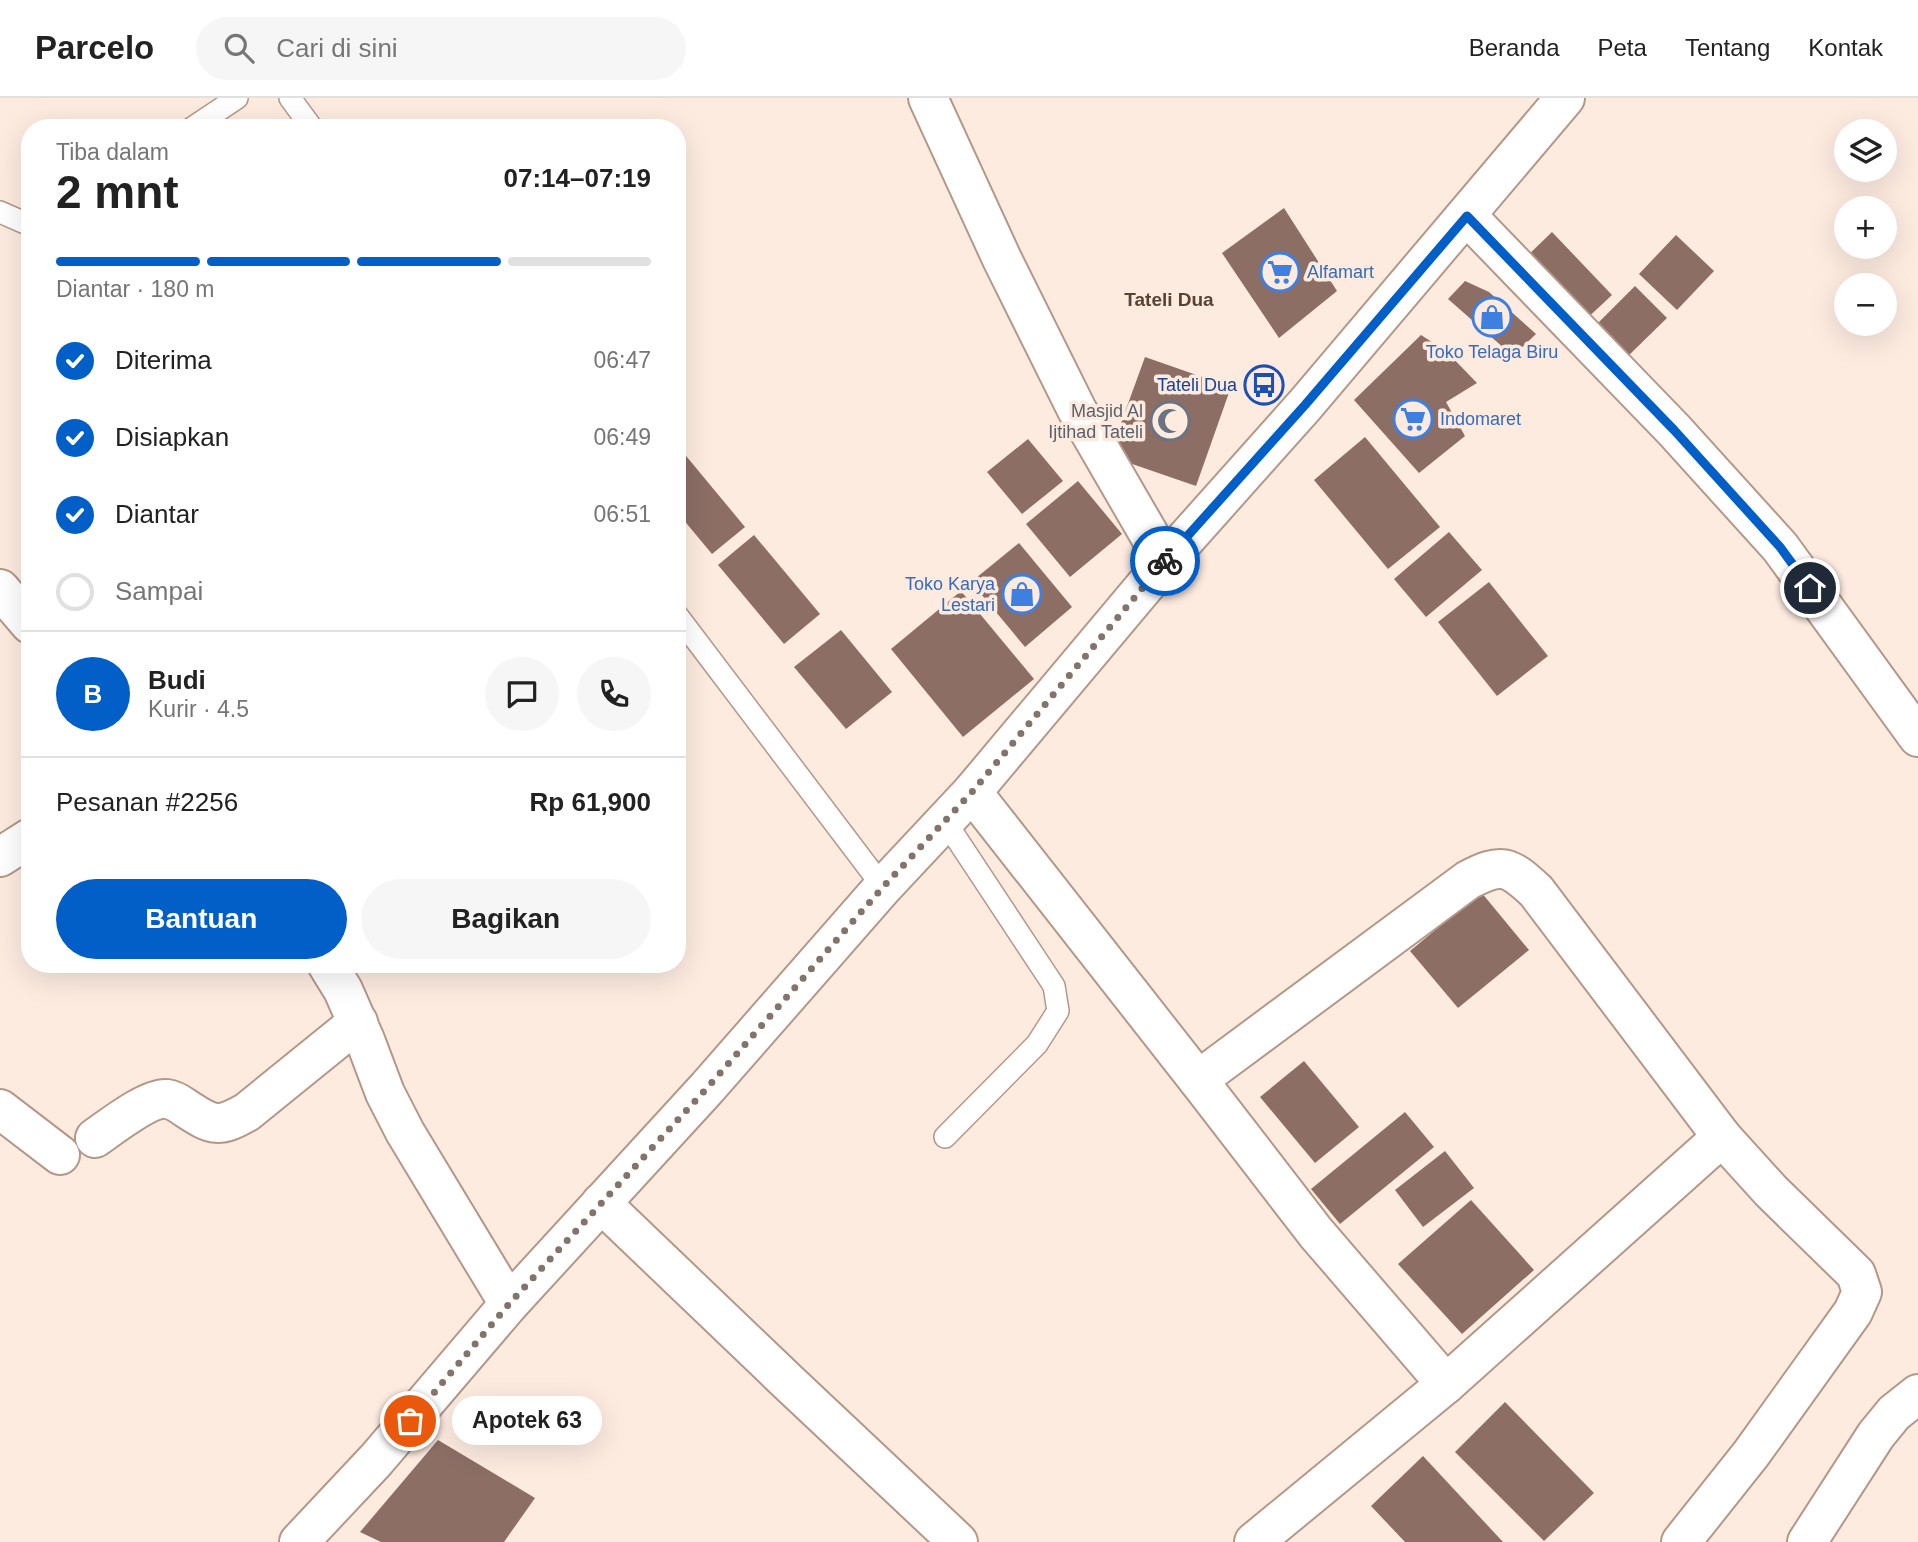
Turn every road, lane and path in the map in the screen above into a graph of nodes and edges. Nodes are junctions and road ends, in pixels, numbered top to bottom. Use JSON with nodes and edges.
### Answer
{"nodes":[{"id":1,"x":237,"y":98,"type":"edge"},
{"id":2,"x":290,"y":98,"type":"edge"},
{"id":3,"x":929,"y":98,"type":"edge"},
{"id":4,"x":1565,"y":98,"type":"edge"},
{"id":5,"x":206,"y":119,"type":"edge"},
{"id":6,"x":305,"y":119,"type":"edge"},
{"id":7,"x":0,"y":212,"type":"edge"},
{"id":8,"x":1467,"y":216,"type":"junction"},
{"id":9,"x":21,"y":220,"type":"edge"},
{"id":10,"x":1164,"y":562,"type":"junction"},
{"id":11,"x":0,"y":589,"type":"edge"},
{"id":12,"x":21,"y":614,"type":"edge"},
{"id":13,"x":686,"y":627,"type":"edge"},
{"id":14,"x":1918,"y":737,"type":"edge"},
{"id":15,"x":972,"y":792,"type":"junction"},
{"id":16,"x":944,"y":821,"type":"junction"},
{"id":17,"x":21,"y":844,"type":"edge"},
{"id":18,"x":0,"y":857,"type":"edge"},
{"id":19,"x":883,"y":887,"type":"junction"},
{"id":20,"x":333,"y":973,"type":"edge"},
{"id":21,"x":358,"y":1023,"type":"junction"},
{"id":22,"x":1198,"y":1080,"type":"junction"},
{"id":23,"x":0,"y":1109,"type":"edge"},
{"id":24,"x":945,"y":1137,"type":"dead end"},
{"id":25,"x":1722,"y":1137,"type":"junction"},
{"id":26,"x":95,"y":1138,"type":"dead end"},
{"id":27,"x":60,"y":1155,"type":"dead end"},
{"id":28,"x":601,"y":1203,"type":"junction"},
{"id":29,"x":509,"y":1304,"type":"junction"},
{"id":30,"x":1446,"y":1384,"type":"junction"},
{"id":31,"x":1918,"y":1394,"type":"edge"},
{"id":32,"x":299,"y":1542,"type":"edge"},
{"id":33,"x":958,"y":1542,"type":"edge"},
{"id":34,"x":1254,"y":1542,"type":"edge"},
{"id":35,"x":1681,"y":1542,"type":"edge"},
{"id":36,"x":1807,"y":1542,"type":"edge"}],
"edges":[{"from":1,"to":5,"type":"lane"},
{"from":2,"to":6,"type":"lane"},
{"from":3,"to":10,"type":"main road"},
{"from":4,"to":8,"type":"main road"},
{"from":7,"to":9,"type":"lane"},
{"from":8,"to":10,"type":"main road"},
{"from":8,"to":14,"type":"main road"},
{"from":10,"to":15,"type":"main road"},
{"from":11,"to":12,"type":"main road"},
{"from":13,"to":19,"type":"lane"},
{"from":15,"to":16,"type":"main road"},
{"from":15,"to":22,"type":"main road"},
{"from":16,"to":19,"type":"main road"},
{"from":16,"to":24,"type":"lane"},
{"from":17,"to":18,"type":"main road"},
{"from":19,"to":28,"type":"main road"},
{"from":20,"to":21,"type":"main road"},
{"from":21,"to":26,"type":"main road"},
{"from":21,"to":29,"type":"main road"},
{"from":22,"to":25,"type":"main road"},
{"from":22,"to":30,"type":"main road"},
{"from":23,"to":27,"type":"main road"},
{"from":25,"to":30,"type":"main road"},
{"from":25,"to":35,"type":"main road"},
{"from":28,"to":29,"type":"main road"},
{"from":28,"to":33,"type":"main road"},
{"from":29,"to":32,"type":"main road"},
{"from":30,"to":34,"type":"main road"},
{"from":31,"to":36,"type":"main road"}]}
